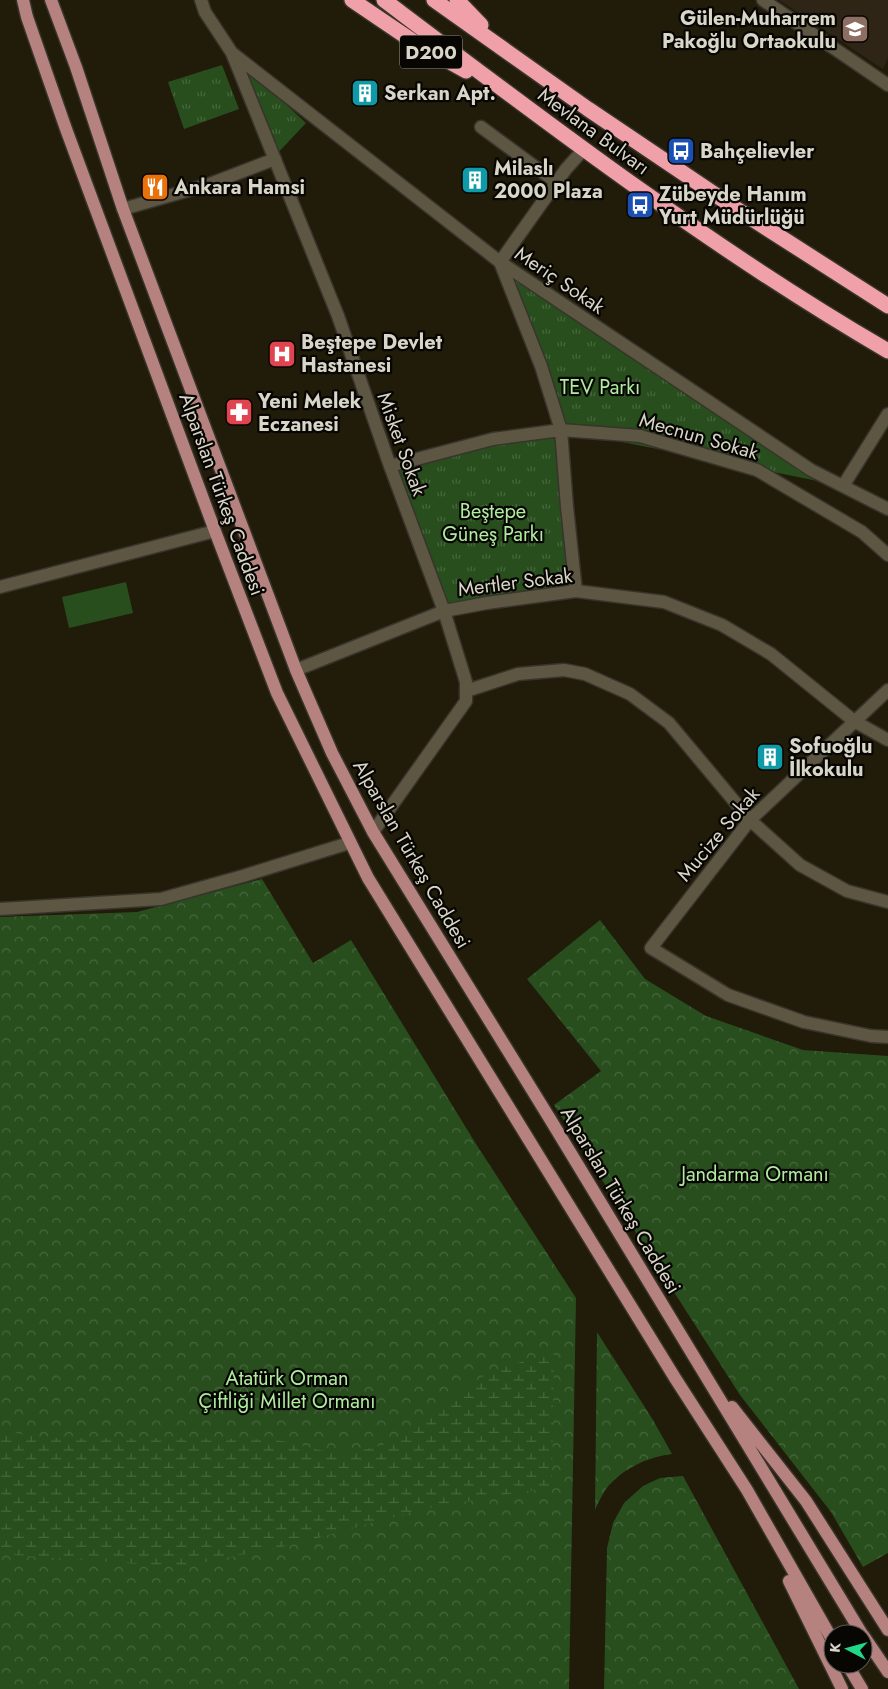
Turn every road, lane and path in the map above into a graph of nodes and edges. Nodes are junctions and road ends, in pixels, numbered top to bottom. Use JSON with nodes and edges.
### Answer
{"nodes":[{"id":1,"x":24,"y":0,"type":"edge"},
{"id":2,"x":52,"y":0,"type":"edge"},
{"id":3,"x":201,"y":0,"type":"edge"},
{"id":4,"x":352,"y":0,"type":"edge"},
{"id":5,"x":384,"y":0,"type":"edge"},
{"id":6,"x":434,"y":0,"type":"edge"},
{"id":7,"x":457,"y":0,"type":"edge"},
{"id":8,"x":763,"y":0,"type":"edge"},
{"id":9,"x":500,"y":46,"type":"junction"},
{"id":10,"x":232,"y":54,"type":"junction"},
{"id":11,"x":888,"y":84,"type":"edge"},
{"id":12,"x":513,"y":97,"type":"junction"},
{"id":13,"x":481,"y":127,"type":"dead end"},
{"id":14,"x":584,"y":149,"type":"junction"},
{"id":15,"x":275,"y":159,"type":"junction"},
{"id":16,"x":557,"y":183,"type":"junction"},
{"id":17,"x":124,"y":209,"type":"junction"},
{"id":18,"x":500,"y":262,"type":"junction"},
{"id":19,"x":888,"y":306,"type":"edge"},
{"id":20,"x":888,"y":351,"type":"edge"},
{"id":21,"x":888,"y":414,"type":"edge"},
{"id":22,"x":561,"y":430,"type":"junction"},
{"id":23,"x":390,"y":466,"type":"junction"},
{"id":24,"x":843,"y":486,"type":"junction"},
{"id":25,"x":888,"y":509,"type":"edge"},
{"id":26,"x":215,"y":531,"type":"junction"},
{"id":27,"x":888,"y":555,"type":"edge"},
{"id":28,"x":0,"y":588,"type":"edge"},
{"id":29,"x":576,"y":591,"type":"junction"},
{"id":30,"x":444,"y":611,"type":"junction"},
{"id":31,"x":296,"y":670,"type":"junction"},
{"id":32,"x":888,"y":690,"type":"edge"},
{"id":33,"x":466,"y":691,"type":"junction"},
{"id":34,"x":854,"y":721,"type":"junction"},
{"id":35,"x":888,"y":740,"type":"edge"},
{"id":36,"x":750,"y":820,"type":"junction"},
{"id":37,"x":373,"y":832,"type":"junction"},
{"id":38,"x":349,"y":843,"type":"junction"},
{"id":39,"x":888,"y":902,"type":"edge"},
{"id":40,"x":0,"y":909,"type":"edge"},
{"id":41,"x":888,"y":1037,"type":"edge"},
{"id":42,"x":703,"y":1371,"type":"junction"},
{"id":43,"x":747,"y":1490,"type":"junction"},
{"id":44,"x":823,"y":1624,"type":"edge"},
{"id":45,"x":857,"y":1624,"type":"edge"},
{"id":46,"x":888,"y":1630,"type":"edge"},
{"id":47,"x":873,"y":1649,"type":"edge"},
{"id":48,"x":888,"y":1672,"type":"edge"},
{"id":49,"x":853,"y":1674,"type":"edge"},
{"id":50,"x":842,"y":1689,"type":"edge"},
{"id":51,"x":862,"y":1689,"type":"edge"}],
"edges":[{"from":1,"to":26,"type":"main road","name":"Alparslan Türkeş Caddesi"},
{"from":2,"to":17,"type":"main road","name":"Alparslan Türkeş Caddesi"},
{"from":3,"to":10,"type":"street"},
{"from":4,"to":12,"type":"highway","number":"D200"},
{"from":5,"to":12,"type":"highway","name":"Mevlana Bulvarı"},
{"from":6,"to":9,"type":"highway","name":"Mevlana Bulvarı","number":"D200"},
{"from":7,"to":9,"type":"highway"},
{"from":8,"to":11,"type":"street"},
{"from":9,"to":19,"type":"highway","name":"Mevlana Bulvarı","number":"D200"},
{"from":10,"to":15,"type":"street","name":"Misket Sokak"},
{"from":10,"to":18,"type":"street","name":"Meriç Sokak"},
{"from":12,"to":14,"type":"highway","name":"Mevlana Bulvarı","number":"D200"},
{"from":13,"to":16,"type":"street"},
{"from":14,"to":16,"type":"street"},
{"from":14,"to":20,"type":"highway","name":"Mevlana Bulvarı","number":"D200"},
{"from":15,"to":17,"type":"street"},
{"from":15,"to":23,"type":"street","name":"Misket Sokak"},
{"from":16,"to":18,"type":"street"},
{"from":17,"to":31,"type":"main road","name":"Alparslan Türkeş Caddesi"},
{"from":18,"to":22,"type":"street"},
{"from":18,"to":24,"type":"street","name":"Meriç Sokak"},
{"from":21,"to":24,"type":"street"},
{"from":22,"to":23,"type":"street","name":"Mecnun Sokak"},
{"from":22,"to":27,"type":"street","name":"Mecnun Sokak"},
{"from":22,"to":29,"type":"street"},
{"from":23,"to":30,"type":"street","name":"Misket Sokak"},
{"from":24,"to":25,"type":"street","name":"Meriç Sokak"},
{"from":26,"to":28,"type":"street"},
{"from":26,"to":38,"type":"main road","name":"Alparslan Türkeş Caddesi"},
{"from":29,"to":30,"type":"street","name":"Mertler Sokak"},
{"from":29,"to":34,"type":"street","name":"Mertler Sokak"},
{"from":30,"to":31,"type":"street","name":"Mertler Sokak"},
{"from":30,"to":33,"type":"street","name":"Misket Sokak"},
{"from":31,"to":37,"type":"main road","name":"Alparslan Türkeş Caddesi"},
{"from":32,"to":34,"type":"street","name":"Mucize Sokak"},
{"from":33,"to":36,"type":"street"},
{"from":33,"to":37,"type":"street"},
{"from":34,"to":35,"type":"street","name":"Mertler Sokak"},
{"from":34,"to":36,"type":"street","name":"Mucize Sokak"},
{"from":36,"to":39,"type":"street"},
{"from":36,"to":41,"type":"street","name":"Mucize Sokak"},
{"from":37,"to":42,"type":"main road","name":"Alparslan Türkeş Caddesi"},
{"from":38,"to":40,"type":"street"},
{"from":38,"to":43,"type":"main road","name":"Alparslan Türkeş Caddesi"},
{"from":42,"to":45,"type":"main road","name":"Alparslan Türkeş Caddesi"},
{"from":42,"to":46,"type":"main road"},
{"from":43,"to":44,"type":"main road"},
{"from":43,"to":50,"type":"main road"},
{"from":47,"to":48,"type":"main road","name":"Alparslan Türkeş Caddesi"},
{"from":49,"to":51,"type":"main road"}]}
